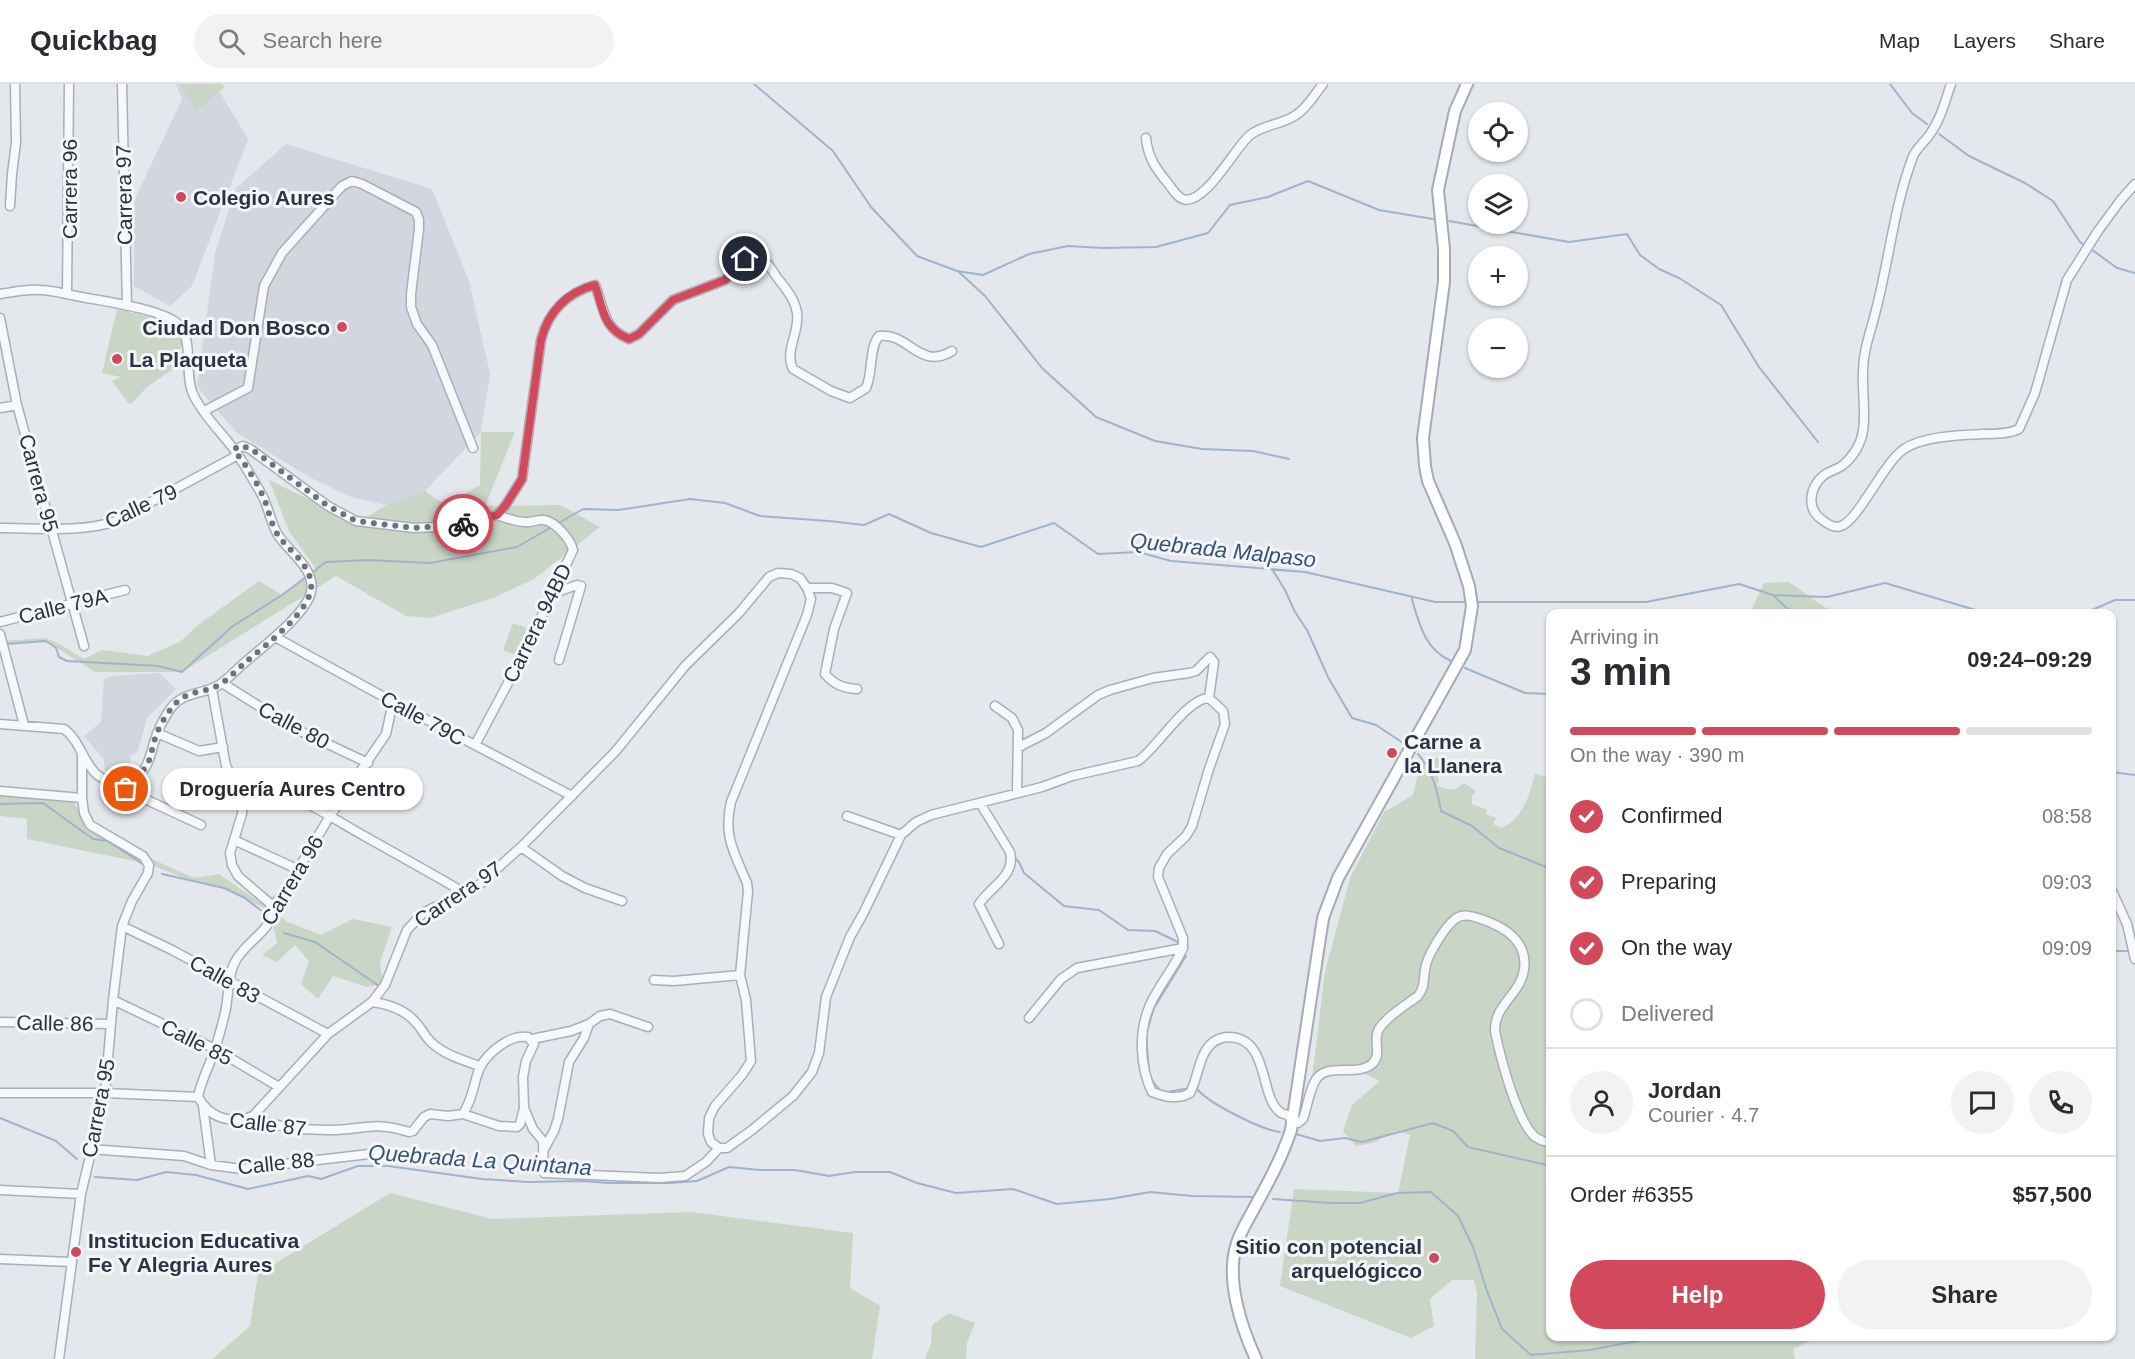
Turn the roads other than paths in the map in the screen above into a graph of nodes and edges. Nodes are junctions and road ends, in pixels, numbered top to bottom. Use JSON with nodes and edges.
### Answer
{"nodes":[{"id":1,"x":15,"y":84,"type":"edge"},
{"id":2,"x":69,"y":84,"type":"edge"},
{"id":3,"x":122,"y":84,"type":"edge"},
{"id":4,"x":1323,"y":84,"type":"edge"},
{"id":5,"x":1467,"y":84,"type":"edge"},
{"id":6,"x":1951,"y":84,"type":"edge"},
{"id":7,"x":1146,"y":138,"type":"dead end"},
{"id":8,"x":2135,"y":184,"type":"edge"},
{"id":9,"x":10,"y":206,"type":"dead end"},
{"id":10,"x":0,"y":294,"type":"edge"},
{"id":11,"x":67,"y":294,"type":"junction"},
{"id":12,"x":127,"y":306,"type":"junction"},
{"id":13,"x":0,"y":318,"type":"edge"},
{"id":14,"x":952,"y":351,"type":"dead end"},
{"id":15,"x":17,"y":405,"type":"junction"},
{"id":16,"x":0,"y":408,"type":"edge"},
{"id":17,"x":204,"y":411,"type":"junction"},
{"id":18,"x":474,"y":447,"type":"dead end"},
{"id":19,"x":236,"y":453,"type":"junction"},
{"id":20,"x":497,"y":515,"type":"junction"},
{"id":21,"x":0,"y":528,"type":"edge"},
{"id":22,"x":51,"y":528,"type":"junction"},
{"id":23,"x":807,"y":588,"type":"junction"},
{"id":24,"x":125,"y":590,"type":"dead end"},
{"id":25,"x":551,"y":594,"type":"junction"},
{"id":26,"x":73,"y":604,"type":"junction"},
{"id":27,"x":0,"y":622,"type":"edge"},
{"id":28,"x":0,"y":634,"type":"edge"},
{"id":29,"x":275,"y":637,"type":"junction"},
{"id":30,"x":84,"y":646,"type":"dead end"},
{"id":31,"x":559,"y":660,"type":"dead end"},
{"id":32,"x":222,"y":683,"type":"junction"},
{"id":33,"x":212,"y":689,"type":"junction"},
{"id":34,"x":857,"y":689,"type":"dead end"},
{"id":35,"x":1209,"y":698,"type":"junction"},
{"id":36,"x":393,"y":702,"type":"junction"},
{"id":37,"x":995,"y":706,"type":"dead end"},
{"id":38,"x":0,"y":724,"type":"edge"},
{"id":39,"x":24,"y":725,"type":"junction"},
{"id":40,"x":157,"y":733,"type":"junction"},
{"id":41,"x":475,"y":745,"type":"junction"},
{"id":42,"x":223,"y":747,"type":"junction"},
{"id":43,"x":1019,"y":747,"type":"junction"},
{"id":44,"x":82,"y":755,"type":"junction"},
{"id":45,"x":368,"y":763,"type":"junction"},
{"id":46,"x":123,"y":781,"type":"junction"},
{"id":47,"x":235,"y":782,"type":"junction"},
{"id":48,"x":0,"y":791,"type":"edge"},
{"id":49,"x":1017,"y":793,"type":"junction"},
{"id":50,"x":572,"y":796,"type":"junction"},
{"id":51,"x":82,"y":798,"type":"junction"},
{"id":52,"x":980,"y":803,"type":"junction"},
{"id":53,"x":330,"y":816,"type":"junction"},
{"id":54,"x":848,"y":816,"type":"dead end"},
{"id":55,"x":201,"y":825,"type":"dead end"},
{"id":56,"x":901,"y":835,"type":"junction"},
{"id":57,"x":234,"y":840,"type":"junction"},
{"id":58,"x":521,"y":848,"type":"junction"},
{"id":59,"x":297,"y":869,"type":"junction"},
{"id":60,"x":463,"y":892,"type":"junction"},
{"id":61,"x":2116,"y":900,"type":"edge"},
{"id":62,"x":622,"y":901,"type":"dead end"},
{"id":63,"x":273,"y":906,"type":"junction"},
{"id":64,"x":122,"y":926,"type":"junction"},
{"id":65,"x":999,"y":944,"type":"dead end"},
{"id":66,"x":1183,"y":948,"type":"junction"},
{"id":67,"x":2135,"y":959,"type":"edge"},
{"id":68,"x":740,"y":975,"type":"junction"},
{"id":69,"x":654,"y":980,"type":"dead end"},
{"id":70,"x":230,"y":982,"type":"junction"},
{"id":71,"x":113,"y":1000,"type":"junction"},
{"id":72,"x":372,"y":1002,"type":"junction"},
{"id":73,"x":1029,"y":1018,"type":"dead end"},
{"id":74,"x":0,"y":1022,"type":"edge"},
{"id":75,"x":111,"y":1024,"type":"junction"},
{"id":76,"x":589,"y":1024,"type":"junction"},
{"id":77,"x":648,"y":1027,"type":"dead end"},
{"id":78,"x":328,"y":1034,"type":"junction"},
{"id":79,"x":532,"y":1039,"type":"junction"},
{"id":80,"x":215,"y":1048,"type":"junction"},
{"id":81,"x":479,"y":1066,"type":"junction"},
{"id":82,"x":279,"y":1087,"type":"junction"},
{"id":83,"x":0,"y":1093,"type":"edge"},
{"id":84,"x":105,"y":1093,"type":"junction"},
{"id":85,"x":200,"y":1101,"type":"junction"},
{"id":86,"x":524,"y":1108,"type":"junction"},
{"id":87,"x":463,"y":1114,"type":"junction"},
{"id":88,"x":242,"y":1120,"type":"junction"},
{"id":89,"x":1292,"y":1123,"type":"junction"},
{"id":90,"x":1546,"y":1142,"type":"edge"},
{"id":91,"x":719,"y":1148,"type":"junction"},
{"id":92,"x":90,"y":1149,"type":"junction"},
{"id":93,"x":543,"y":1152,"type":"junction"},
{"id":94,"x":391,"y":1155,"type":"dead end"},
{"id":95,"x":211,"y":1165,"type":"junction"},
{"id":96,"x":0,"y":1190,"type":"edge"},
{"id":97,"x":81,"y":1194,"type":"junction"},
{"id":98,"x":0,"y":1259,"type":"edge"},
{"id":99,"x":71,"y":1262,"type":"junction"},
{"id":100,"x":59,"y":1358,"type":"edge"},
{"id":101,"x":1256,"y":1359,"type":"edge"}],
"edges":[{"from":1,"to":9,"type":"street"},
{"from":2,"to":11,"type":"street","name":"Carrera 96"},
{"from":3,"to":12,"type":"street","name":"Carrera 97"},
{"from":4,"to":7,"type":"street"},
{"from":5,"to":89,"type":"main road"},
{"from":6,"to":8,"type":"street"},
{"from":10,"to":11,"type":"street"},
{"from":11,"to":12,"type":"street"},
{"from":12,"to":17,"type":"street"},
{"from":13,"to":15,"type":"street","name":"Carrera 95"},
{"from":14,"to":20,"type":"street"},
{"from":15,"to":16,"type":"street"},
{"from":15,"to":22,"type":"street","name":"Carrera 95"},
{"from":17,"to":18,"type":"street"},
{"from":17,"to":19,"type":"street"},
{"from":19,"to":20,"type":"street"},
{"from":19,"to":22,"type":"street","name":"Calle 79"},
{"from":19,"to":29,"type":"street"},
{"from":20,"to":25,"type":"street","name":"Carrera 94BD"},
{"from":21,"to":22,"type":"street","name":"Calle 79"},
{"from":22,"to":26,"type":"street","name":"Carrera 95"},
{"from":23,"to":34,"type":"street"},
{"from":23,"to":50,"type":"street","name":"Carrera 97"},
{"from":23,"to":68,"type":"street"},
{"from":24,"to":26,"type":"street","name":"Calle 79A"},
{"from":25,"to":31,"type":"street"},
{"from":25,"to":41,"type":"street","name":"Carrera 94BD"},
{"from":26,"to":27,"type":"street","name":"Calle 79A"},
{"from":26,"to":30,"type":"street","name":"Carrera 95"},
{"from":28,"to":39,"type":"street"},
{"from":29,"to":32,"type":"street"},
{"from":29,"to":36,"type":"street","name":"Calle 79C"},
{"from":32,"to":33,"type":"street"},
{"from":32,"to":45,"type":"street","name":"Calle 80"},
{"from":33,"to":40,"type":"street"},
{"from":33,"to":42,"type":"street"},
{"from":35,"to":43,"type":"street"},
{"from":35,"to":49,"type":"street"},
{"from":35,"to":66,"type":"street"},
{"from":36,"to":41,"type":"street","name":"Calle 79C"},
{"from":36,"to":45,"type":"street","name":"Carrera 96"},
{"from":37,"to":43,"type":"street"},
{"from":38,"to":39,"type":"street"},
{"from":39,"to":44,"type":"street"},
{"from":40,"to":42,"type":"street"},
{"from":40,"to":46,"type":"street"},
{"from":41,"to":50,"type":"street","name":"Calle 79C"},
{"from":42,"to":47,"type":"street"},
{"from":43,"to":49,"type":"street"},
{"from":44,"to":46,"type":"street"},
{"from":44,"to":51,"type":"street"},
{"from":45,"to":53,"type":"street","name":"Carrera 96"},
{"from":46,"to":55,"type":"street"},
{"from":47,"to":53,"type":"street"},
{"from":47,"to":57,"type":"street"},
{"from":48,"to":51,"type":"street"},
{"from":49,"to":52,"type":"street"},
{"from":50,"to":58,"type":"street","name":"Carrera 97"},
{"from":51,"to":64,"type":"street","name":"Carrera 95"},
{"from":52,"to":56,"type":"street"},
{"from":52,"to":65,"type":"street"},
{"from":53,"to":59,"type":"street","name":"Carrera 96"},
{"from":53,"to":60,"type":"street"},
{"from":54,"to":56,"type":"street"},
{"from":56,"to":91,"type":"street"},
{"from":57,"to":59,"type":"street"},
{"from":57,"to":63,"type":"street"},
{"from":58,"to":60,"type":"street","name":"Carrera 97"},
{"from":58,"to":62,"type":"street"},
{"from":59,"to":63,"type":"street","name":"Carrera 96"},
{"from":60,"to":72,"type":"street","name":"Carrera 97"},
{"from":61,"to":67,"type":"street"},
{"from":63,"to":70,"type":"street","name":"Carrera 96"},
{"from":64,"to":70,"type":"street","name":"Calle 83"},
{"from":64,"to":71,"type":"street","name":"Carrera 95"},
{"from":66,"to":73,"type":"street"},
{"from":66,"to":89,"type":"street"},
{"from":68,"to":69,"type":"street"},
{"from":68,"to":91,"type":"street"},
{"from":70,"to":78,"type":"street","name":"Calle 83"},
{"from":70,"to":80,"type":"street","name":"Carrera 96"},
{"from":71,"to":75,"type":"street","name":"Carrera 95"},
{"from":71,"to":80,"type":"street","name":"Calle 85"},
{"from":72,"to":78,"type":"street","name":"Carrera 97"},
{"from":72,"to":81,"type":"street"},
{"from":74,"to":75,"type":"street","name":"Calle 86"},
{"from":75,"to":84,"type":"street","name":"Carrera 95"},
{"from":76,"to":77,"type":"street"},
{"from":76,"to":79,"type":"street"},
{"from":76,"to":93,"type":"street"},
{"from":78,"to":82,"type":"street","name":"Carrera 97"},
{"from":79,"to":81,"type":"street"},
{"from":79,"to":86,"type":"street"},
{"from":80,"to":82,"type":"street","name":"Calle 85"},
{"from":80,"to":85,"type":"street","name":"Carrera 96"},
{"from":81,"to":87,"type":"street"},
{"from":82,"to":88,"type":"street","name":"Carrera 97"},
{"from":83,"to":84,"type":"street","name":"Calle 87"},
{"from":84,"to":85,"type":"street","name":"Calle 87"},
{"from":84,"to":92,"type":"street","name":"Carrera 95"},
{"from":85,"to":88,"type":"street","name":"Calle 87"},
{"from":85,"to":95,"type":"street","name":"Carrera 96"},
{"from":86,"to":87,"type":"street"},
{"from":86,"to":93,"type":"street"},
{"from":87,"to":88,"type":"street","name":"Calle 87"},
{"from":89,"to":90,"type":"street"},
{"from":89,"to":101,"type":"main road"},
{"from":91,"to":93,"type":"street"},
{"from":92,"to":95,"type":"street","name":"Calle 88"},
{"from":92,"to":97,"type":"street","name":"Carrera 95"},
{"from":94,"to":95,"type":"street","name":"Calle 88"},
{"from":96,"to":97,"type":"street"},
{"from":97,"to":99,"type":"street","name":"Carrera 95"},
{"from":98,"to":99,"type":"street"},
{"from":99,"to":100,"type":"street","name":"Carrera 95"}]}
